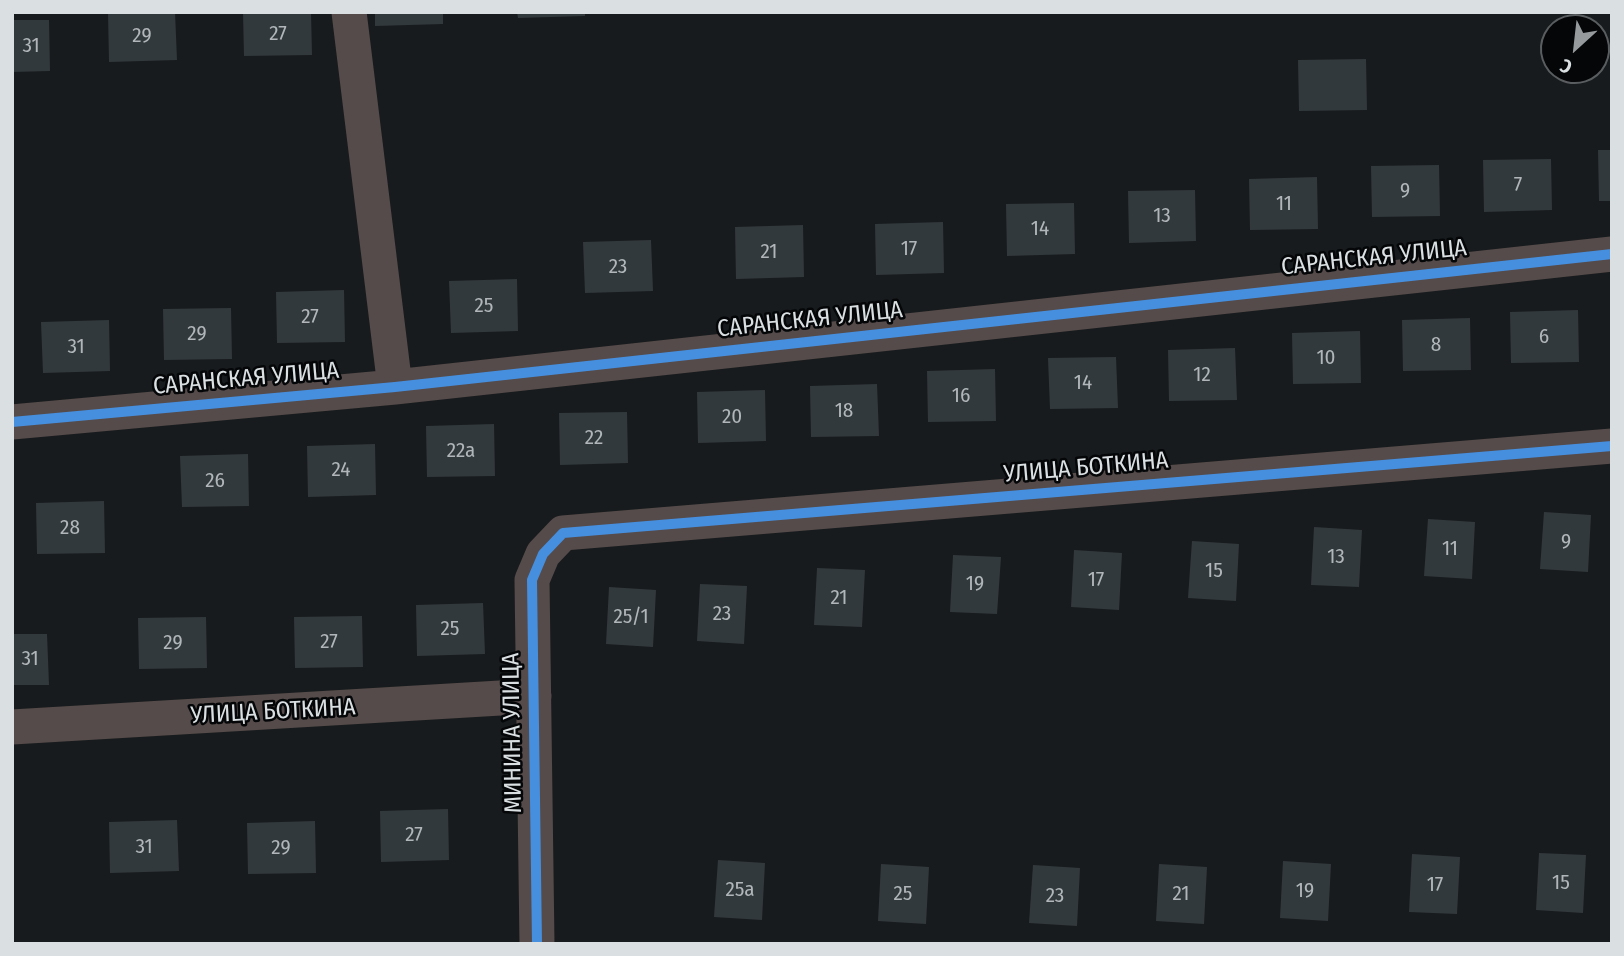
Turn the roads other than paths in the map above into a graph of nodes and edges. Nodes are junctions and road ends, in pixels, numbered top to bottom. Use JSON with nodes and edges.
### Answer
{"nodes":[{"id":1,"x":349,"y":12,"type":"edge"},
{"id":2,"x":1612,"y":254,"type":"edge"},
{"id":3,"x":395,"y":387,"type":"junction"},
{"id":4,"x":12,"y":422,"type":"edge"},
{"id":5,"x":1612,"y":446,"type":"edge"},
{"id":6,"x":563,"y":533,"type":"joint"},
{"id":7,"x":534,"y":696,"type":"junction"},
{"id":8,"x":12,"y":727,"type":"edge"},
{"id":9,"x":537,"y":944,"type":"edge"}],
"edges":[{"from":1,"to":3,"type":"street"},
{"from":2,"to":3,"type":"street","name":"САРАНСКАЯ УЛИЦА"},
{"from":3,"to":4,"type":"street","name":"САРАНСКАЯ УЛИЦА"},
{"from":5,"to":6,"type":"street","name":"УЛИЦА БОТКИНА"},
{"from":6,"to":7,"type":"street","name":"МИНИНА УЛИЦА"},
{"from":7,"to":8,"type":"street","name":"УЛИЦА БОТКИНА"},
{"from":7,"to":9,"type":"street","name":"МИНИНА УЛИЦА"}]}
